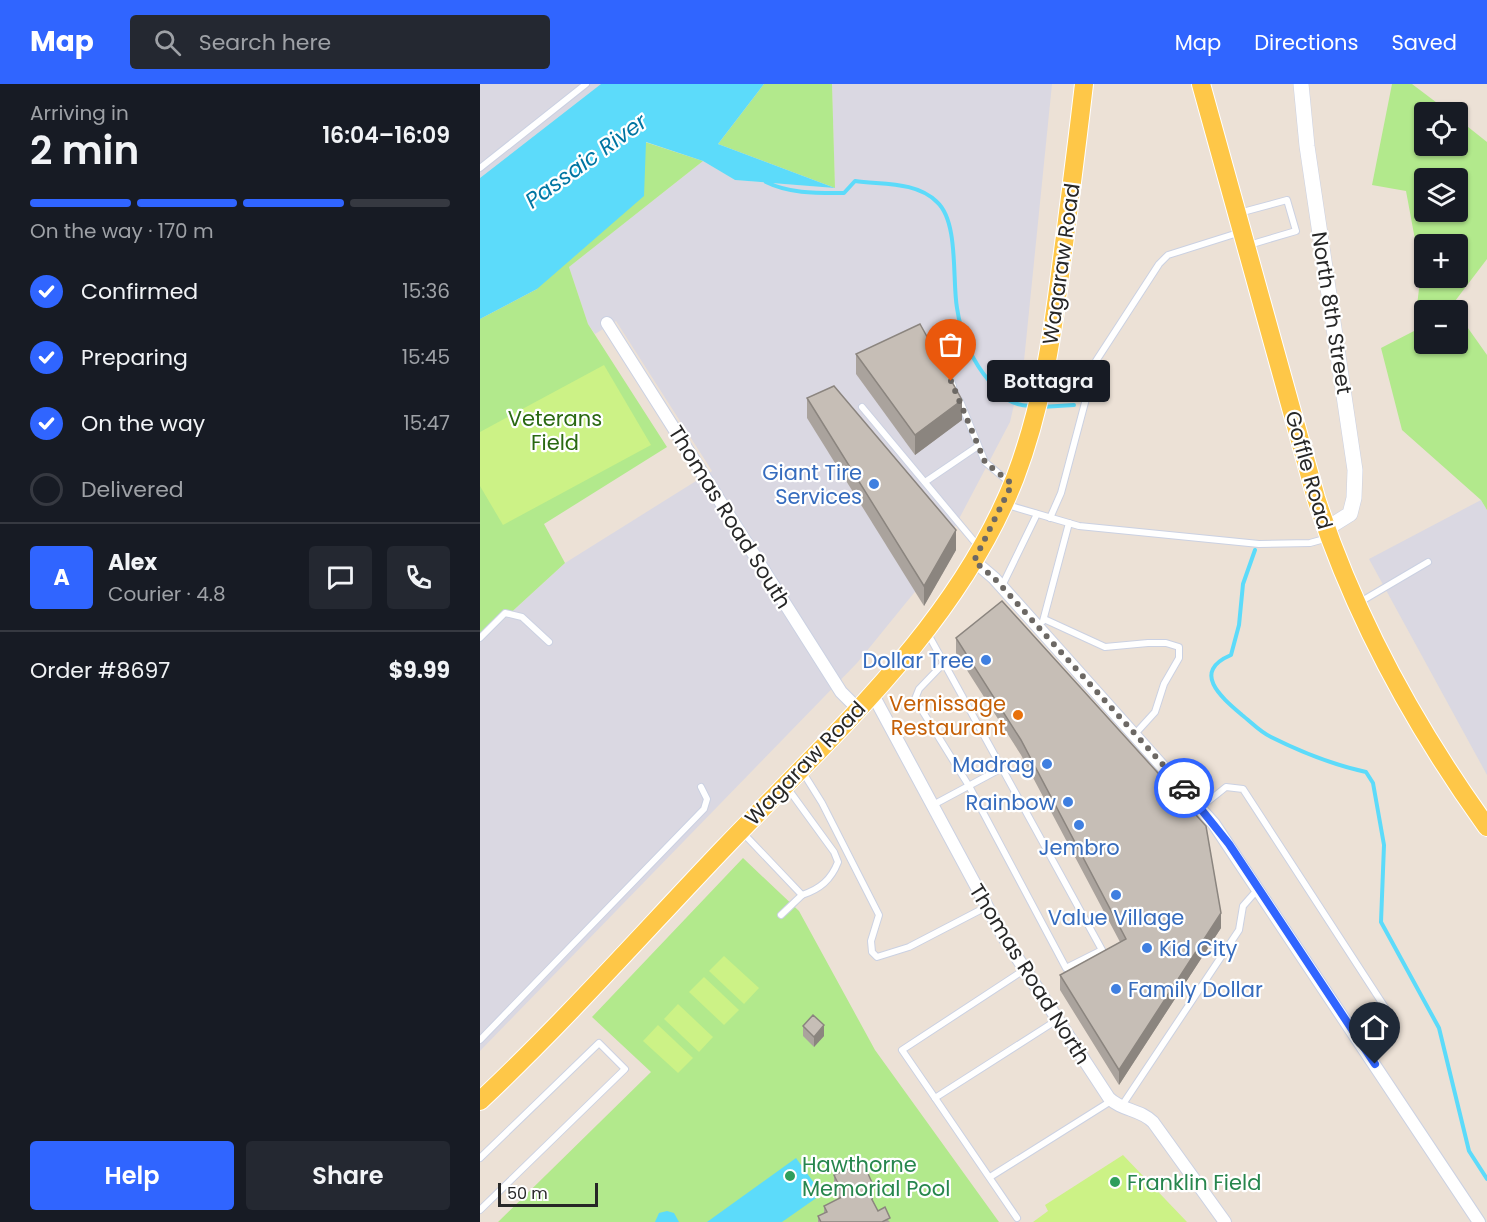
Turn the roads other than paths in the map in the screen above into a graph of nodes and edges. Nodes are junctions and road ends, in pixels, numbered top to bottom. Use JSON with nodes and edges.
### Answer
{"nodes":[{"id":1,"x":586,"y":84,"type":"edge"},
{"id":2,"x":1084,"y":84,"type":"edge"},
{"id":3,"x":1201,"y":84,"type":"edge"},
{"id":4,"x":1301,"y":84,"type":"edge"},
{"id":5,"x":480,"y":168,"type":"edge"},
{"id":6,"x":1241,"y":230,"type":"junction"},
{"id":7,"x":607,"y":323,"type":"dead end"},
{"id":8,"x":935,"y":341,"type":"dead end"},
{"id":9,"x":862,"y":407,"type":"dead end"},
{"id":10,"x":978,"y":446,"type":"junction"},
{"id":11,"x":926,"y":482,"type":"junction"},
{"id":12,"x":1012,"y":484,"type":"junction"},
{"id":13,"x":1004,"y":504,"type":"junction"},
{"id":14,"x":1037,"y":514,"type":"junction"},
{"id":15,"x":1050,"y":518,"type":"junction"},
{"id":16,"x":1069,"y":523,"type":"junction"},
{"id":17,"x":1328,"y":533,"type":"junction"},
{"id":18,"x":977,"y":555,"type":"junction"},
{"id":19,"x":1428,"y":562,"type":"dead end"},
{"id":20,"x":1002,"y":586,"type":"junction"},
{"id":21,"x":1357,"y":604,"type":"junction"},
{"id":22,"x":1042,"y":624,"type":"junction"},
{"id":23,"x":926,"y":631,"type":"junction"},
{"id":24,"x":480,"y":638,"type":"edge"},
{"id":25,"x":549,"y":642,"type":"dead end"},
{"id":26,"x":944,"y":663,"type":"junction"},
{"id":27,"x":872,"y":693,"type":"junction"},
{"id":28,"x":857,"y":708,"type":"junction"},
{"id":29,"x":1135,"y":734,"type":"junction"},
{"id":30,"x":1002,"y":768,"type":"junction"},
{"id":31,"x":800,"y":769,"type":"junction"},
{"id":32,"x":785,"y":784,"type":"junction"},
{"id":33,"x":969,"y":786,"type":"junction"},
{"id":34,"x":701,"y":788,"type":"dead end"},
{"id":35,"x":933,"y":805,"type":"junction"},
{"id":36,"x":1201,"y":807,"type":"junction"},
{"id":37,"x":1487,"y":827,"type":"edge"},
{"id":38,"x":741,"y":831,"type":"junction"},
{"id":39,"x":1258,"y":888,"type":"junction"},
{"id":40,"x":802,"y":895,"type":"junction"},
{"id":41,"x":986,"y":907,"type":"junction"},
{"id":42,"x":781,"y":915,"type":"dead end"},
{"id":43,"x":1024,"y":969,"type":"junction"},
{"id":44,"x":1057,"y":1020,"type":"junction"},
{"id":45,"x":480,"y":1040,"type":"edge"},
{"id":46,"x":1362,"y":1045,"type":"junction"},
{"id":47,"x":935,"y":1098,"type":"junction"},
{"id":48,"x":480,"y":1101,"type":"edge"},
{"id":49,"x":1116,"y":1104,"type":"junction"},
{"id":50,"x":480,"y":1158,"type":"edge"},
{"id":51,"x":990,"y":1177,"type":"junction"},
{"id":52,"x":480,"y":1210,"type":"edge"},
{"id":53,"x":1017,"y":1218,"type":"dead end"},
{"id":54,"x":1225,"y":1222,"type":"edge"},
{"id":55,"x":1479,"y":1222,"type":"edge"}],
"edges":[{"from":1,"to":5,"type":"lane"},
{"from":2,"to":12,"type":"main road","name":"Wagaraw Road"},
{"from":3,"to":6,"type":"main road","name":"Goffle Road"},
{"from":4,"to":17,"type":"street","name":"North 8th Street"},
{"from":6,"to":6,"type":"lane"},
{"from":6,"to":15,"type":"lane"},
{"from":6,"to":17,"type":"main road","name":"Goffle Road"},
{"from":7,"to":28,"type":"street","name":"Thomas Road South"},
{"from":8,"to":10,"type":"lane"},
{"from":9,"to":11,"type":"lane"},
{"from":10,"to":11,"type":"lane"},
{"from":10,"to":12,"type":"lane"},
{"from":11,"to":18,"type":"lane"},
{"from":12,"to":13,"type":"main road","name":"Wagaraw Road"},
{"from":13,"to":14,"type":"lane"},
{"from":13,"to":18,"type":"main road","name":"Wagaraw Road"},
{"from":14,"to":15,"type":"lane"},
{"from":14,"to":20,"type":"lane"},
{"from":15,"to":16,"type":"lane"},
{"from":16,"to":17,"type":"lane"},
{"from":16,"to":22,"type":"lane"},
{"from":17,"to":21,"type":"main road","name":"Goffle Road"},
{"from":18,"to":20,"type":"street"},
{"from":18,"to":23,"type":"main road","name":"Wagaraw Road"},
{"from":19,"to":21,"type":"lane"},
{"from":20,"to":22,"type":"street"},
{"from":21,"to":37,"type":"main road","name":"Goffle Road"},
{"from":22,"to":29,"type":"street"},
{"from":22,"to":29,"type":"lane"},
{"from":23,"to":26,"type":"lane"},
{"from":23,"to":27,"type":"main road","name":"Wagaraw Road"},
{"from":24,"to":25,"type":"lane"},
{"from":26,"to":30,"type":"lane"},
{"from":26,"to":33,"type":"lane"},
{"from":27,"to":28,"type":"main road","name":"Wagaraw Road"},
{"from":27,"to":35,"type":"street","name":"Thomas Road North"},
{"from":28,"to":31,"type":"main road","name":"Wagaraw Road"},
{"from":29,"to":36,"type":"street"},
{"from":30,"to":33,"type":"lane"},
{"from":30,"to":33,"type":"lane"},
{"from":31,"to":32,"type":"main road","name":"Wagaraw Road"},
{"from":31,"to":41,"type":"lane"},
{"from":32,"to":38,"type":"main road","name":"Wagaraw Road"},
{"from":32,"to":40,"type":"lane"},
{"from":33,"to":35,"type":"lane"},
{"from":34,"to":45,"type":"lane"},
{"from":35,"to":41,"type":"street","name":"Thomas Road North"},
{"from":36,"to":39,"type":"street"},
{"from":36,"to":46,"type":"lane"},
{"from":38,"to":40,"type":"lane"},
{"from":38,"to":48,"type":"main road","name":"Wagaraw Road"},
{"from":39,"to":46,"type":"street"},
{"from":39,"to":49,"type":"lane"},
{"from":40,"to":42,"type":"lane"},
{"from":41,"to":43,"type":"street","name":"Thomas Road North"},
{"from":43,"to":44,"type":"street","name":"Thomas Road North"},
{"from":43,"to":47,"type":"lane"},
{"from":44,"to":47,"type":"lane"},
{"from":44,"to":49,"type":"street","name":"Thomas Road North"},
{"from":46,"to":55,"type":"street"},
{"from":47,"to":51,"type":"lane"},
{"from":49,"to":51,"type":"lane"},
{"from":49,"to":54,"type":"street"},
{"from":50,"to":52,"type":"lane"},
{"from":51,"to":53,"type":"lane"}]}
